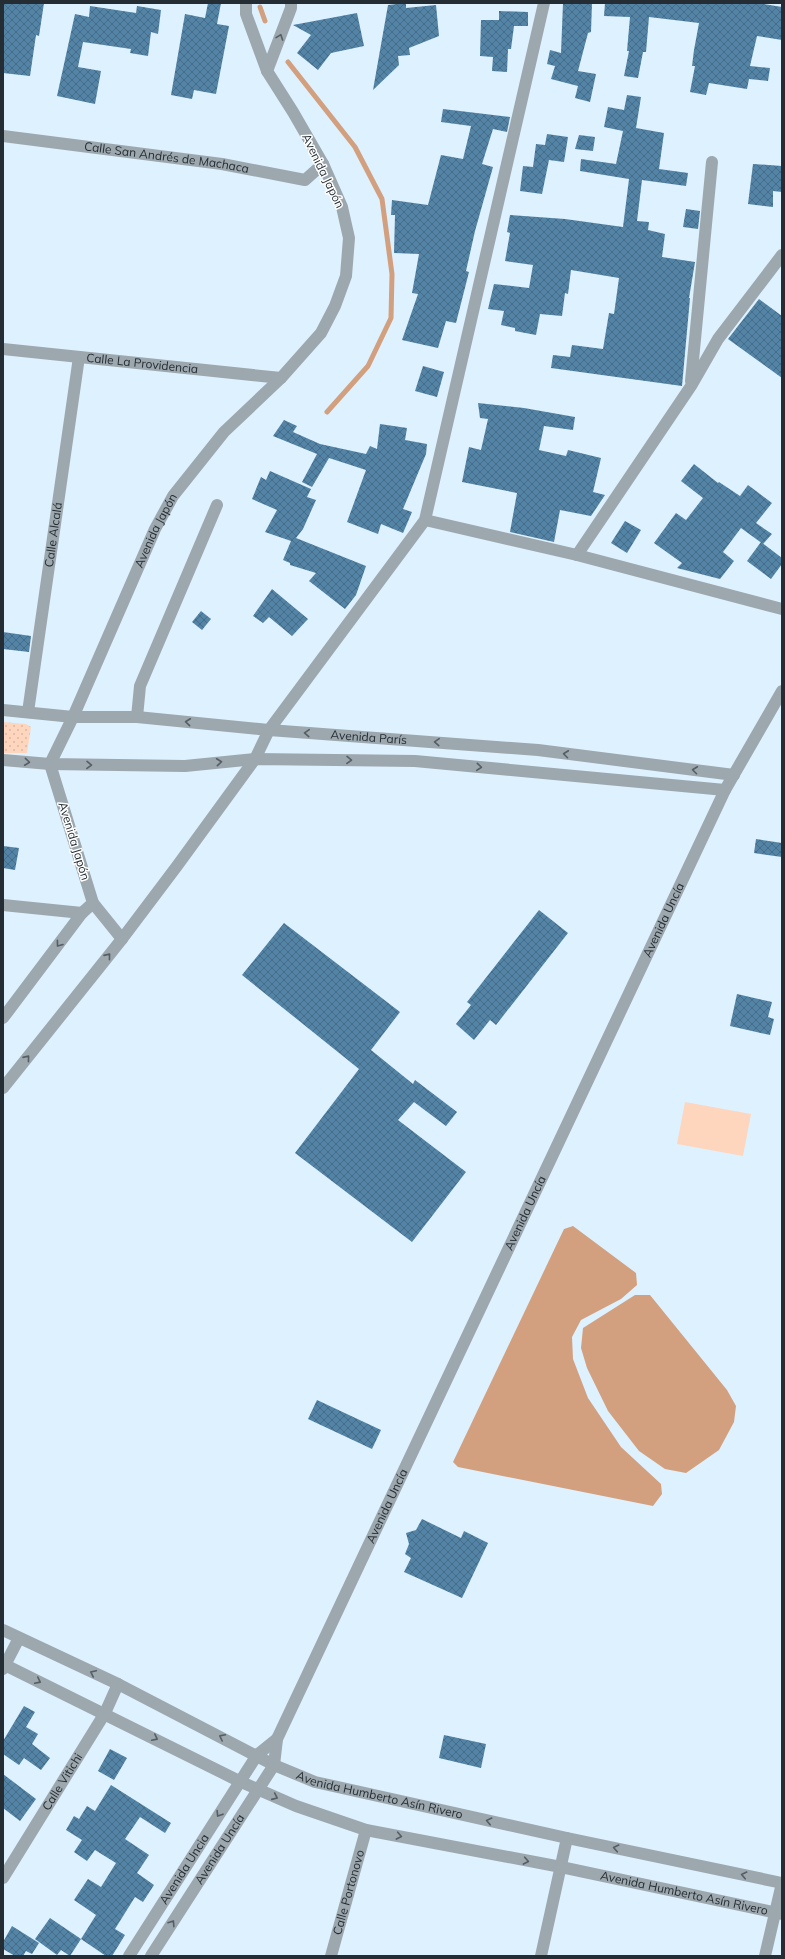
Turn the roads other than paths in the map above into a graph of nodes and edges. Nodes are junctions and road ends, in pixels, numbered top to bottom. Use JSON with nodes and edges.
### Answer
{"nodes":[{"id":1,"x":246,"y":3,"type":"edge"},
{"id":2,"x":291,"y":3,"type":"edge"},
{"id":3,"x":544,"y":3,"type":"edge"},
{"id":4,"x":267,"y":71,"type":"junction"},
{"id":5,"x":3,"y":136,"type":"edge"},
{"id":6,"x":712,"y":162,"type":"dead end"},
{"id":7,"x":323,"y":164,"type":"junction"},
{"id":8,"x":782,"y":255,"type":"edge"},
{"id":9,"x":778,"y":270,"type":"edge"},
{"id":10,"x":3,"y":350,"type":"edge"},
{"id":11,"x":79,"y":357,"type":"junction"},
{"id":12,"x":281,"y":378,"type":"junction"},
{"id":13,"x":691,"y":386,"type":"junction"},
{"id":14,"x":217,"y":505,"type":"dead end"},
{"id":15,"x":425,"y":520,"type":"junction"},
{"id":16,"x":577,"y":555,"type":"junction"},
{"id":17,"x":782,"y":609,"type":"edge"},
{"id":18,"x":782,"y":690,"type":"edge"},
{"id":19,"x":3,"y":710,"type":"edge"},
{"id":20,"x":28,"y":712,"type":"junction"},
{"id":21,"x":73,"y":717,"type":"junction"},
{"id":22,"x":137,"y":717,"type":"junction"},
{"id":23,"x":269,"y":730,"type":"junction"},
{"id":24,"x":255,"y":759,"type":"junction"},
{"id":25,"x":3,"y":760,"type":"edge"},
{"id":26,"x":50,"y":764,"type":"junction"},
{"id":27,"x":734,"y":775,"type":"junction"},
{"id":28,"x":726,"y":790,"type":"junction"},
{"id":29,"x":93,"y":903,"type":"junction"},
{"id":30,"x":3,"y":905,"type":"edge"},
{"id":31,"x":82,"y":913,"type":"junction"},
{"id":32,"x":122,"y":939,"type":"junction"},
{"id":33,"x":3,"y":1018,"type":"edge"},
{"id":34,"x":3,"y":1088,"type":"edge"},
{"id":35,"x":3,"y":1630,"type":"edge"},
{"id":36,"x":19,"y":1638,"type":"junction"},
{"id":37,"x":4,"y":1666,"type":"edge"},
{"id":38,"x":118,"y":1684,"type":"junction"},
{"id":39,"x":105,"y":1713,"type":"junction"},
{"id":40,"x":277,"y":1739,"type":"junction"},
{"id":41,"x":257,"y":1755,"type":"junction"},
{"id":42,"x":274,"y":1765,"type":"junction"},
{"id":43,"x":239,"y":1781,"type":"junction"},
{"id":44,"x":258,"y":1790,"type":"junction"},
{"id":45,"x":366,"y":1830,"type":"junction"},
{"id":46,"x":567,"y":1838,"type":"junction"},
{"id":47,"x":561,"y":1867,"type":"junction"},
{"id":48,"x":3,"y":1878,"type":"edge"},
{"id":49,"x":782,"y":1883,"type":"edge"},
{"id":50,"x":779,"y":1913,"type":"edge"},
{"id":51,"x":129,"y":1956,"type":"edge"},
{"id":52,"x":151,"y":1956,"type":"edge"},
{"id":53,"x":331,"y":1956,"type":"edge"},
{"id":54,"x":541,"y":1956,"type":"edge"},
{"id":55,"x":765,"y":1956,"type":"edge"}],
"edges":[{"from":1,"to":4,"type":"street","name":"Avenida Japón"},
{"from":4,"to":2,"type":"street","one_way":true},
{"from":3,"to":15,"type":"street"},
{"from":4,"to":7,"type":"street","name":"Avenida Japón"},
{"from":5,"to":7,"type":"street","name":"Calle San Andrés de Machaca"},
{"from":6,"to":13,"type":"street"},
{"from":7,"to":12,"type":"street","name":"Avenida Japón"},
{"from":8,"to":9,"type":"street"},
{"from":9,"to":13,"type":"street"},
{"from":10,"to":11,"type":"street","name":"Calle La Providencia"},
{"from":11,"to":12,"type":"street","name":"Calle La Providencia"},
{"from":11,"to":20,"type":"street","name":"Calle Alcalá"},
{"from":12,"to":21,"type":"street","name":"Avenida Japón"},
{"from":13,"to":16,"type":"street"},
{"from":14,"to":22,"type":"street"},
{"from":15,"to":16,"type":"street"},
{"from":15,"to":23,"type":"street"},
{"from":16,"to":17,"type":"street"},
{"from":18,"to":27,"type":"street","name":"Avenida Uncía"},
{"from":19,"to":20,"type":"street","name":"Avenida París"},
{"from":20,"to":21,"type":"street","name":"Avenida París"},
{"from":21,"to":22,"type":"street","name":"Avenida París"},
{"from":21,"to":26,"type":"street","name":"Avenida Japón"},
{"from":23,"to":22,"type":"street","name":"Avenida París","one_way":true},
{"from":23,"to":24,"type":"street"},
{"from":27,"to":23,"type":"street","name":"Avenida París","one_way":true},
{"from":26,"to":24,"type":"street","name":"Avenida París","one_way":true},
{"from":24,"to":28,"type":"street","name":"Avenida París","one_way":true},
{"from":24,"to":32,"type":"street"},
{"from":25,"to":26,"type":"street","name":"Avenida París","one_way":true},
{"from":26,"to":29,"type":"street","name":"Avenida Japón"},
{"from":27,"to":28,"type":"street","name":"Avenida Uncía"},
{"from":28,"to":40,"type":"street","name":"Avenida Uncía"},
{"from":29,"to":31,"type":"street"},
{"from":29,"to":32,"type":"street"},
{"from":30,"to":31,"type":"street"},
{"from":31,"to":33,"type":"street","one_way":true},
{"from":34,"to":32,"type":"street","one_way":true},
{"from":35,"to":36,"type":"street","name":"Avenida Humberto Asín Rivero"},
{"from":36,"to":37,"type":"street"},
{"from":38,"to":36,"type":"street","name":"Avenida Humberto Asín Rivero","one_way":true},
{"from":37,"to":39,"type":"street","name":"Avenida Humberto Asín Rivero","one_way":true},
{"from":38,"to":39,"type":"street","name":"Calle Vitichi"},
{"from":41,"to":38,"type":"street","name":"Avenida Humberto Asín Rivero","one_way":true},
{"from":39,"to":43,"type":"street","name":"Avenida Humberto Asín Rivero","one_way":true},
{"from":39,"to":48,"type":"street","name":"Calle Vitichi"},
{"from":40,"to":41,"type":"street","name":"Avenida Uncía"},
{"from":40,"to":42,"type":"street","name":"Avenida Uncía"},
{"from":41,"to":42,"type":"street","name":"Avenida Humberto Asín Rivero"},
{"from":41,"to":43,"type":"street","name":"Avenida Uncía"},
{"from":42,"to":44,"type":"street","name":"Avenida Uncía"},
{"from":46,"to":42,"type":"street","name":"Avenida Humberto Asín Rivero","one_way":true},
{"from":43,"to":44,"type":"street","name":"Avenida Humberto Asín Rivero"},
{"from":43,"to":51,"type":"street","name":"Avenida Uncia","one_way":true},
{"from":44,"to":45,"type":"street","name":"Avenida Humberto Asín Rivero","one_way":true},
{"from":52,"to":44,"type":"street","name":"Avenida Uncía","one_way":true},
{"from":45,"to":47,"type":"street","name":"Avenida Humberto Asín Rivero","one_way":true},
{"from":45,"to":53,"type":"street","name":"Calle Portonovo"},
{"from":46,"to":47,"type":"street"},
{"from":49,"to":46,"type":"street","name":"Avenida Humberto Asín Rivero","one_way":true},
{"from":47,"to":50,"type":"street","name":"Avenida Humberto Asín Rivero"},
{"from":47,"to":54,"type":"street"},
{"from":49,"to":50,"type":"street"},
{"from":50,"to":55,"type":"street"}]}
